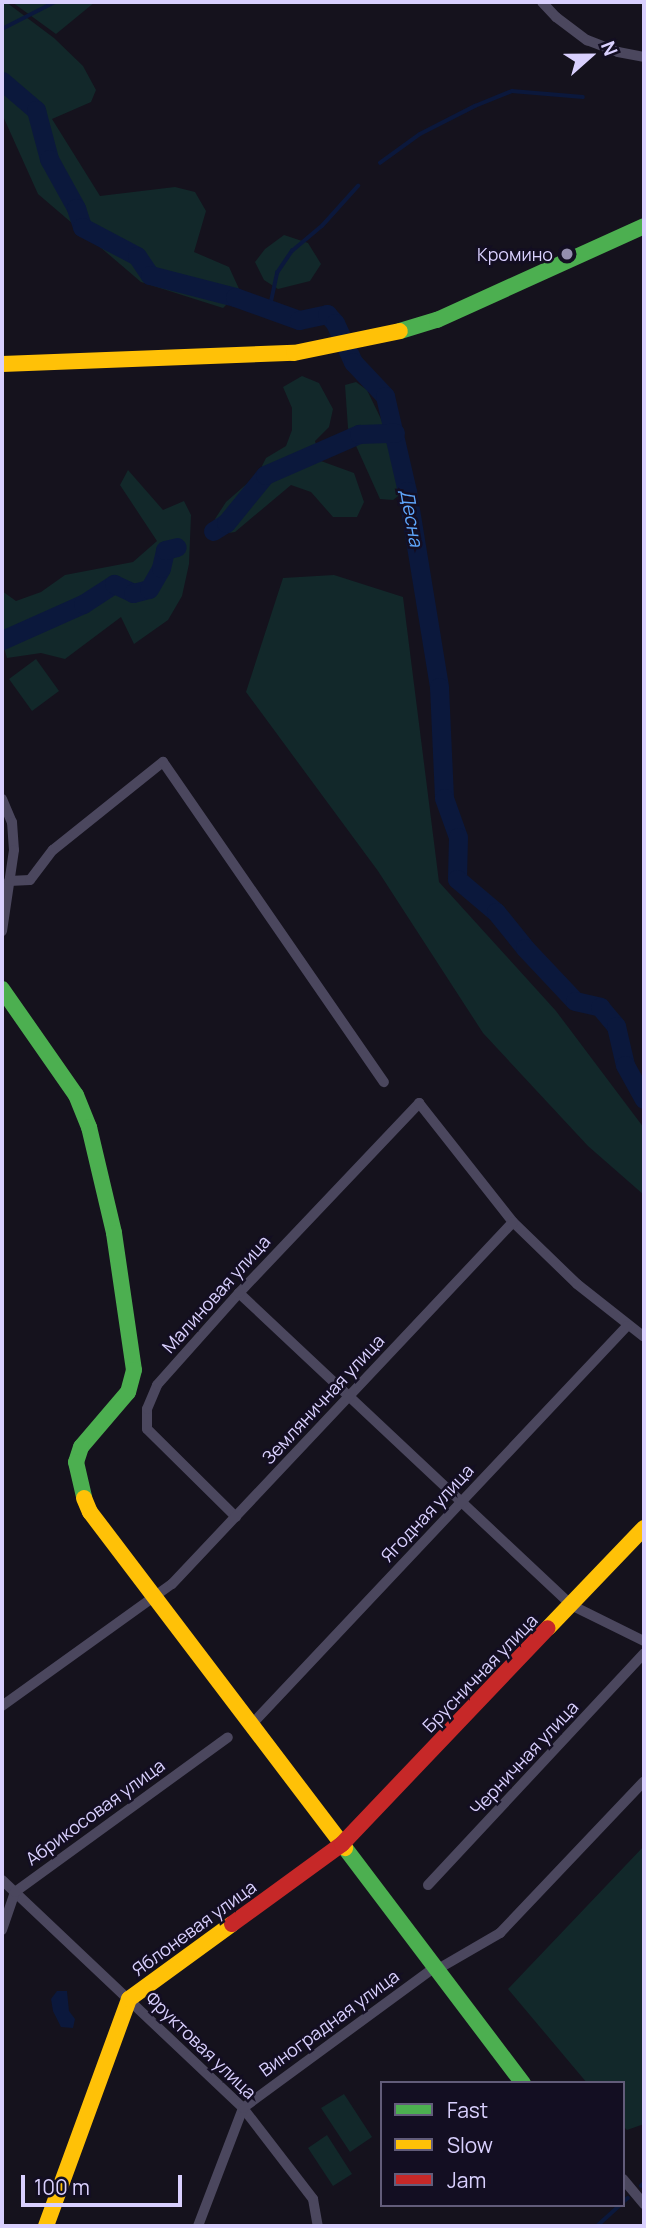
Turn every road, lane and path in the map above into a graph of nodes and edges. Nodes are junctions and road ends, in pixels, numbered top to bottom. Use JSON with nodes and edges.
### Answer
{"nodes":[{"id":1,"x":542,"y":2,"type":"edge"},
{"id":2,"x":644,"y":57,"type":"edge"},
{"id":3,"x":644,"y":226,"type":"edge"},
{"id":4,"x":2,"y":364,"type":"edge"},
{"id":5,"x":2,"y":799,"type":"edge"},
{"id":6,"x":9,"y":881,"type":"junction"},
{"id":7,"x":2,"y":931,"type":"edge"},
{"id":8,"x":2,"y":989,"type":"edge"},
{"id":9,"x":384,"y":1082,"type":"dead end"},
{"id":10,"x":513,"y":1222,"type":"junction"},
{"id":11,"x":239,"y":1293,"type":"junction"},
{"id":12,"x":627,"y":1326,"type":"junction"},
{"id":13,"x":644,"y":1337,"type":"edge"},
{"id":14,"x":349,"y":1397,"type":"junction"},
{"id":15,"x":461,"y":1502,"type":"junction"},
{"id":16,"x":236,"y":1517,"type":"junction"},
{"id":17,"x":644,"y":1528,"type":"edge"},
{"id":18,"x":155,"y":1597,"type":"junction"},
{"id":19,"x":571,"y":1605,"type":"junction"},
{"id":20,"x":644,"y":1641,"type":"edge"},
{"id":21,"x":644,"y":1653,"type":"edge"},
{"id":22,"x":2,"y":1706,"type":"edge"},
{"id":23,"x":252,"y":1724,"type":"junction"},
{"id":24,"x":228,"y":1737,"type":"dead end"},
{"id":25,"x":644,"y":1781,"type":"edge"},
{"id":26,"x":342,"y":1844,"type":"junction"},
{"id":27,"x":2,"y":1880,"type":"edge"},
{"id":28,"x":429,"y":1885,"type":"dead end"},
{"id":29,"x":15,"y":1892,"type":"junction"},
{"id":30,"x":2,"y":1930,"type":"edge"},
{"id":31,"x":437,"y":1968,"type":"junction"},
{"id":32,"x":129,"y":1999,"type":"junction"},
{"id":33,"x":522,"y":2081,"type":"edge"},
{"id":34,"x":243,"y":2108,"type":"junction"},
{"id":35,"x":625,"y":2181,"type":"edge"},
{"id":36,"x":644,"y":2204,"type":"edge"},
{"id":37,"x":46,"y":2226,"type":"edge"},
{"id":38,"x":198,"y":2226,"type":"edge"},
{"id":39,"x":318,"y":2226,"type":"edge"}],
"edges":[{"from":1,"to":2,"type":"street"},
{"from":3,"to":4,"type":"street"},
{"from":5,"to":6,"type":"street"},
{"from":6,"to":7,"type":"street"},
{"from":6,"to":9,"type":"street"},
{"from":8,"to":18,"type":"street"},
{"from":10,"to":11,"type":"street","name":"Малиновая улица"},
{"from":10,"to":12,"type":"street"},
{"from":10,"to":14,"type":"street","name":"Земляничная улица"},
{"from":11,"to":14,"type":"street"},
{"from":11,"to":16,"type":"street","name":"Малиновая улица"},
{"from":12,"to":13,"type":"street"},
{"from":12,"to":15,"type":"street","name":"Ягодная улица"},
{"from":14,"to":15,"type":"street"},
{"from":14,"to":16,"type":"street","name":"Земляничная улица"},
{"from":15,"to":19,"type":"street"},
{"from":15,"to":23,"type":"street","name":"Ягодная улица"},
{"from":16,"to":18,"type":"street","name":"Земляничная улица"},
{"from":17,"to":19,"type":"street","name":"Брусничная улица"},
{"from":18,"to":22,"type":"street"},
{"from":18,"to":23,"type":"street"},
{"from":19,"to":20,"type":"street"},
{"from":19,"to":26,"type":"street","name":"Брусничная улица"},
{"from":21,"to":28,"type":"street","name":"Черничная улица"},
{"from":23,"to":26,"type":"street"},
{"from":24,"to":29,"type":"street","name":"Абрикосовая улица"},
{"from":25,"to":31,"type":"street"},
{"from":26,"to":31,"type":"street"},
{"from":26,"to":32,"type":"street","name":"Яблоневая улица"},
{"from":27,"to":29,"type":"street","name":"Фруктовая улица"},
{"from":29,"to":30,"type":"street"},
{"from":29,"to":32,"type":"street","name":"Фруктовая улица"},
{"from":31,"to":33,"type":"street"},
{"from":31,"to":34,"type":"street","name":"Виноградная улица"},
{"from":32,"to":34,"type":"street","name":"Фруктовая улица"},
{"from":32,"to":37,"type":"street","name":"Яблоневая улица"},
{"from":34,"to":38,"type":"street"},
{"from":34,"to":39,"type":"street","name":"Фруктовая улица"},
{"from":35,"to":36,"type":"street"}]}
